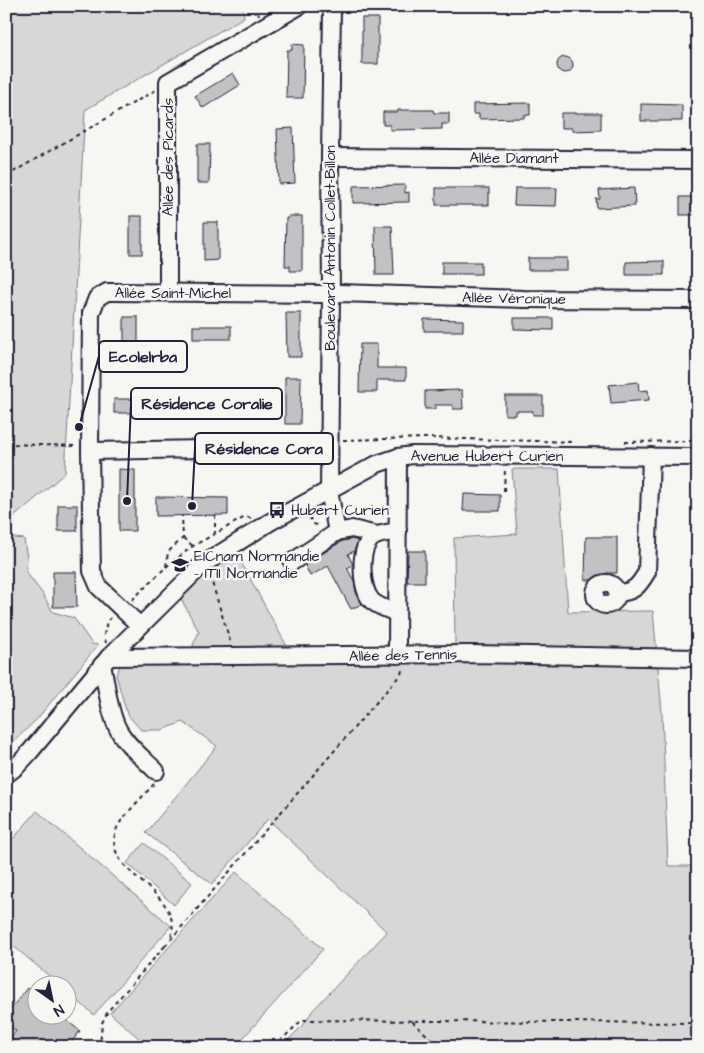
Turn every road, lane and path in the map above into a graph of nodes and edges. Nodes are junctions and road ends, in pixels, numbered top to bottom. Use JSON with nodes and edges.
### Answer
{"nodes":[{"id":1,"x":299,"y":6,"type":"edge"},
{"id":2,"x":332,"y":6,"type":"edge"},
{"id":3,"x":168,"y":82,"type":"junction"},
{"id":4,"x":330,"y":157,"type":"junction"},
{"id":5,"x":698,"y":160,"type":"edge"},
{"id":6,"x":6,"y":176,"type":"edge"},
{"id":7,"x":168,"y":292,"type":"junction"},
{"id":8,"x":331,"y":294,"type":"junction"},
{"id":9,"x":698,"y":300,"type":"edge"},
{"id":10,"x":698,"y":441,"type":"edge"},
{"id":11,"x":580,"y":442,"type":"dead end"},
{"id":12,"x":618,"y":442,"type":"dead end"},
{"id":13,"x":6,"y":444,"type":"edge"},
{"id":14,"x":329,"y":444,"type":"junction"},
{"id":15,"x":90,"y":449,"type":"junction"},
{"id":16,"x":506,"y":455,"type":"junction"},
{"id":17,"x":651,"y":456,"type":"junction"},
{"id":18,"x":398,"y":457,"type":"junction"},
{"id":19,"x":698,"y":457,"type":"edge"},
{"id":20,"x":329,"y":490,"type":"junction"},
{"id":21,"x":504,"y":491,"type":"dead end"},
{"id":22,"x":302,"y":504,"type":"junction"},
{"id":23,"x":215,"y":515,"type":"dead end"},
{"id":24,"x":182,"y":516,"type":"dead end"},
{"id":25,"x":270,"y":522,"type":"junction"},
{"id":26,"x":398,"y":531,"type":"junction"},
{"id":27,"x":215,"y":534,"type":"junction"},
{"id":28,"x":334,"y":534,"type":"junction"},
{"id":29,"x":377,"y":534,"type":"junction"},
{"id":30,"x":183,"y":538,"type":"junction"},
{"id":31,"x":193,"y":546,"type":"junction"},
{"id":32,"x":292,"y":562,"type":"dead end"},
{"id":33,"x":166,"y":567,"type":"junction"},
{"id":34,"x":208,"y":569,"type":"dead end"},
{"id":35,"x":617,"y":594,"type":"dead end"},
{"id":36,"x":122,"y":610,"type":"junction"},
{"id":37,"x":397,"y":613,"type":"junction"},
{"id":38,"x":140,"y":626,"type":"junction"},
{"id":39,"x":401,"y":655,"type":"junction"},
{"id":40,"x":234,"y":656,"type":"junction"},
{"id":41,"x":698,"y":658,"type":"edge"},
{"id":42,"x":105,"y":661,"type":"junction"},
{"id":43,"x":156,"y":772,"type":"joint"},
{"id":44,"x":6,"y":774,"type":"edge"},
{"id":45,"x":165,"y":946,"type":"junction"},
{"id":46,"x":412,"y":1021,"type":"junction"},
{"id":47,"x":698,"y":1022,"type":"edge"},
{"id":48,"x":100,"y":1047,"type":"edge"},
{"id":49,"x":274,"y":1047,"type":"edge"},
{"id":50,"x":432,"y":1047,"type":"edge"}],
"edges":[{"from":1,"to":3,"type":"street","name":"Allée des Picards"},
{"from":2,"to":4,"type":"street","name":"Boulevard Antonin Collet-Billon"},
{"from":3,"to":6,"type":"path"},
{"from":3,"to":7,"type":"street","name":"Allée des Picards"},
{"from":4,"to":5,"type":"street","name":"Allée Diamant"},
{"from":4,"to":8,"type":"street","name":"Boulevard Antonin Collet-Billon"},
{"from":7,"to":8,"type":"street","name":"Allée Saint-Michel"},
{"from":7,"to":15,"type":"street","name":"Allée Saint-Michel"},
{"from":8,"to":9,"type":"street","name":"Allée Véronique"},
{"from":8,"to":14,"type":"street","name":"Boulevard Antonin Collet-Billon"},
{"from":10,"to":12,"type":"path"},
{"from":11,"to":14,"type":"path"},
{"from":13,"to":15,"type":"path"},
{"from":14,"to":15,"type":"street"},
{"from":14,"to":20,"type":"street","name":"Boulevard Antonin Collet-Billon"},
{"from":15,"to":36,"type":"street","name":"Allée Saint-Michel"},
{"from":16,"to":17,"type":"street","name":"Avenue Hubert Curien"},
{"from":16,"to":18,"type":"street","name":"Avenue Hubert Curien"},
{"from":16,"to":21,"type":"path"},
{"from":17,"to":19,"type":"street","name":"Avenue Hubert Curien"},
{"from":17,"to":35,"type":"street"},
{"from":18,"to":20,"type":"street","name":"Avenue Hubert Curien"},
{"from":18,"to":26,"type":"street"},
{"from":20,"to":22,"type":"street","name":"Avenue Hubert Curien"},
{"from":20,"to":28,"type":"street","name":"Boulevard Antonin Collet-Billon"},
{"from":22,"to":25,"type":"street","name":"Avenue Hubert Curien"},
{"from":22,"to":28,"type":"path"},
{"from":23,"to":27,"type":"path"},
{"from":24,"to":30,"type":"path"},
{"from":25,"to":27,"type":"path"},
{"from":25,"to":38,"type":"street","name":"Avenue Hubert Curien"},
{"from":26,"to":29,"type":"street"},
{"from":26,"to":37,"type":"street"},
{"from":27,"to":31,"type":"path"},
{"from":28,"to":29,"type":"street"},
{"from":28,"to":32,"type":"street"},
{"from":29,"to":37,"type":"street"},
{"from":30,"to":31,"type":"path"},
{"from":30,"to":33,"type":"path"},
{"from":31,"to":33,"type":"path"},
{"from":33,"to":36,"type":"path"},
{"from":34,"to":40,"type":"path"},
{"from":36,"to":38,"type":"street","name":"Allée Saint-Michel"},
{"from":36,"to":42,"type":"path"},
{"from":37,"to":39,"type":"street"},
{"from":38,"to":42,"type":"street","name":"Avenue Hubert Curien"},
{"from":39,"to":40,"type":"street","name":"Allée des Tennis"},
{"from":39,"to":41,"type":"street","name":"Allée des Tennis"},
{"from":39,"to":45,"type":"path"},
{"from":40,"to":42,"type":"street","name":"Allée des Tennis"},
{"from":42,"to":43,"type":"street"},
{"from":42,"to":44,"type":"street","name":"Avenue Hubert Curien"},
{"from":43,"to":45,"type":"path"},
{"from":45,"to":48,"type":"path"},
{"from":46,"to":47,"type":"path"},
{"from":46,"to":49,"type":"path"},
{"from":46,"to":50,"type":"path"}]}
